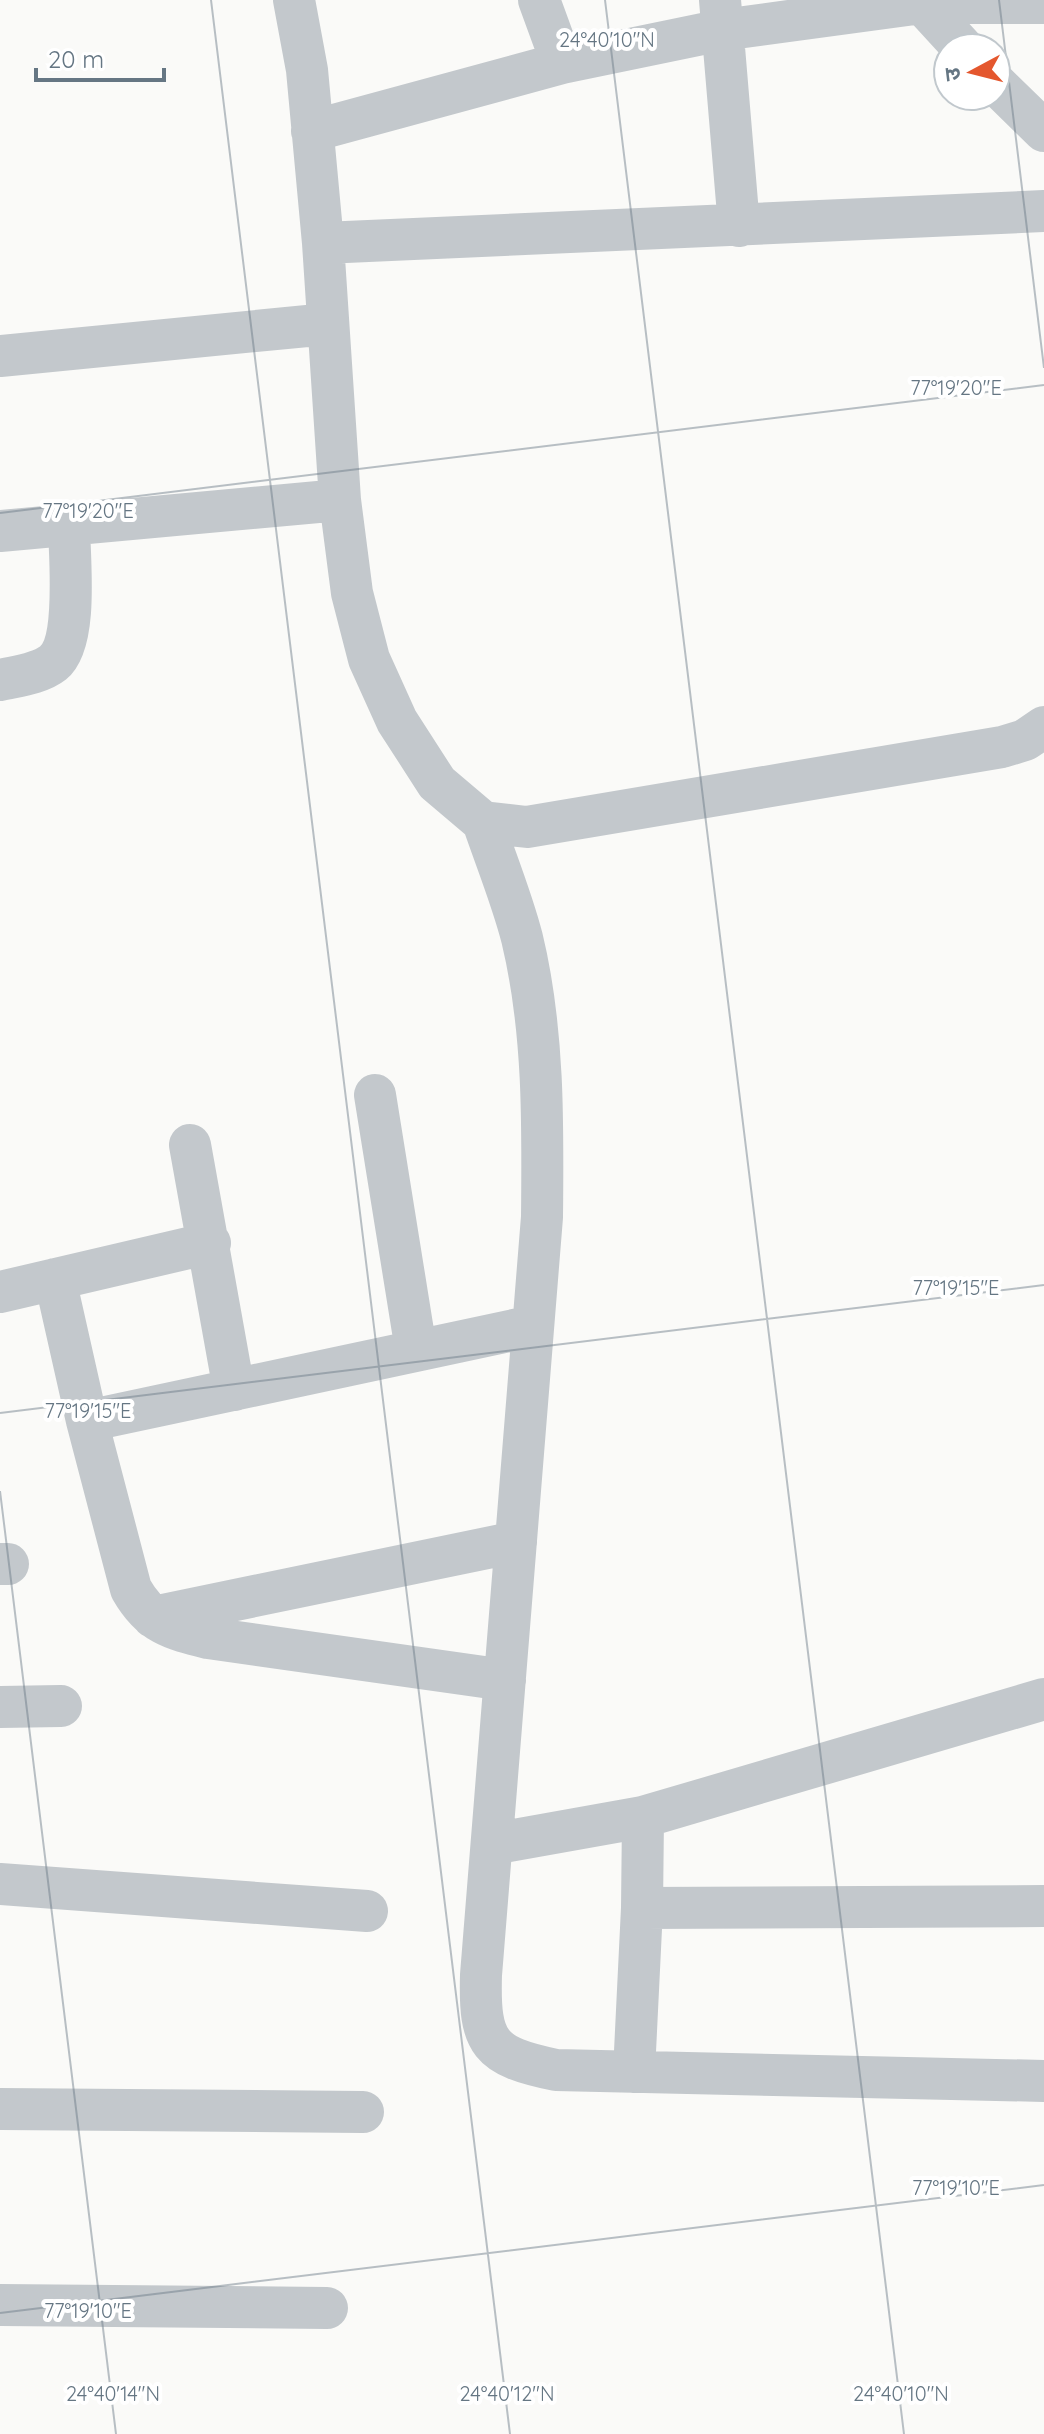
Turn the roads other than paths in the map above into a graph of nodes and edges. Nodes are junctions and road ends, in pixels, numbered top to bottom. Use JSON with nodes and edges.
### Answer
{"nodes":[{"id":1,"x":294,"y":0,"type":"edge"},
{"id":2,"x":539,"y":0,"type":"edge"},
{"id":3,"x":921,"y":2,"type":"edge"},
{"id":4,"x":1044,"y":3,"type":"edge"},
{"id":5,"x":721,"y":15,"type":"edge"},
{"id":6,"x":948,"y":32,"type":"edge"},
{"id":7,"x":562,"y":63,"type":"junction"},
{"id":8,"x":1012,"y":100,"type":"edge"},
{"id":9,"x":312,"y":131,"type":"junction"},
{"id":10,"x":1044,"y":131,"type":"edge"},
{"id":11,"x":1044,"y":211,"type":"edge"},
{"id":12,"x":739,"y":226,"type":"junction"},
{"id":13,"x":323,"y":243,"type":"junction"},
{"id":14,"x":328,"y":324,"type":"junction"},
{"id":15,"x":0,"y":356,"type":"edge"},
{"id":16,"x":340,"y":500,"type":"junction"},
{"id":17,"x":69,"y":523,"type":"junction"},
{"id":18,"x":0,"y":531,"type":"edge"},
{"id":19,"x":0,"y":680,"type":"edge"},
{"id":20,"x":1044,"y":727,"type":"edge"},
{"id":21,"x":483,"y":822,"type":"junction"},
{"id":22,"x":375,"y":1095,"type":"dead end"},
{"id":23,"x":190,"y":1145,"type":"dead end"},
{"id":24,"x":210,"y":1243,"type":"junction"},
{"id":25,"x":55,"y":1279,"type":"junction"},
{"id":26,"x":0,"y":1292,"type":"edge"},
{"id":27,"x":533,"y":1326,"type":"junction"},
{"id":28,"x":416,"y":1350,"type":"junction"},
{"id":29,"x":234,"y":1390,"type":"junction"},
{"id":30,"x":87,"y":1421,"type":"junction"},
{"id":31,"x":516,"y":1542,"type":"junction"},
{"id":32,"x":153,"y":1617,"type":"junction"},
{"id":33,"x":505,"y":1680,"type":"junction"},
{"id":34,"x":1044,"y":1699,"type":"edge"},
{"id":35,"x":61,"y":1706,"type":"dead end"},
{"id":36,"x":0,"y":1707,"type":"edge"},
{"id":37,"x":643,"y":1817,"type":"junction"},
{"id":38,"x":492,"y":1844,"type":"junction"},
{"id":39,"x":0,"y":1884,"type":"edge"},
{"id":40,"x":1044,"y":1906,"type":"edge"},
{"id":41,"x":642,"y":1908,"type":"junction"},
{"id":42,"x":367,"y":1911,"type":"dead end"},
{"id":43,"x":634,"y":2072,"type":"junction"},
{"id":44,"x":1044,"y":2081,"type":"edge"},
{"id":45,"x":0,"y":2109,"type":"edge"},
{"id":46,"x":363,"y":2112,"type":"dead end"},
{"id":47,"x":0,"y":2305,"type":"edge"},
{"id":48,"x":327,"y":2308,"type":"dead end"}],
"edges":[{"from":1,"to":9,"type":"street"},
{"from":2,"to":7,"type":"street"},
{"from":3,"to":4,"type":"street"},
{"from":3,"to":5,"type":"street"},
{"from":3,"to":6,"type":"street"},
{"from":5,"to":7,"type":"street"},
{"from":5,"to":12,"type":"street"},
{"from":7,"to":9,"type":"street"},
{"from":8,"to":10,"type":"street"},
{"from":9,"to":13,"type":"street"},
{"from":11,"to":12,"type":"street"},
{"from":12,"to":13,"type":"street"},
{"from":13,"to":14,"type":"street"},
{"from":14,"to":15,"type":"street"},
{"from":14,"to":16,"type":"street"},
{"from":16,"to":17,"type":"street"},
{"from":16,"to":21,"type":"street"},
{"from":17,"to":18,"type":"street"},
{"from":17,"to":19,"type":"street"},
{"from":20,"to":21,"type":"street"},
{"from":21,"to":27,"type":"street"},
{"from":22,"to":28,"type":"street"},
{"from":23,"to":24,"type":"street"},
{"from":24,"to":25,"type":"street"},
{"from":24,"to":29,"type":"street"},
{"from":25,"to":26,"type":"street"},
{"from":25,"to":30,"type":"street"},
{"from":27,"to":28,"type":"street"},
{"from":27,"to":31,"type":"street"},
{"from":28,"to":29,"type":"street"},
{"from":29,"to":30,"type":"street"},
{"from":30,"to":32,"type":"street"},
{"from":31,"to":32,"type":"street"},
{"from":31,"to":33,"type":"street"},
{"from":32,"to":33,"type":"street"},
{"from":33,"to":38,"type":"street"},
{"from":34,"to":37,"type":"street"},
{"from":35,"to":36,"type":"street"},
{"from":37,"to":38,"type":"street"},
{"from":37,"to":41,"type":"street"},
{"from":38,"to":43,"type":"street"},
{"from":39,"to":42,"type":"street"},
{"from":40,"to":41,"type":"street"},
{"from":41,"to":43,"type":"street"},
{"from":43,"to":44,"type":"street"},
{"from":45,"to":46,"type":"street"},
{"from":47,"to":48,"type":"street"}]}
